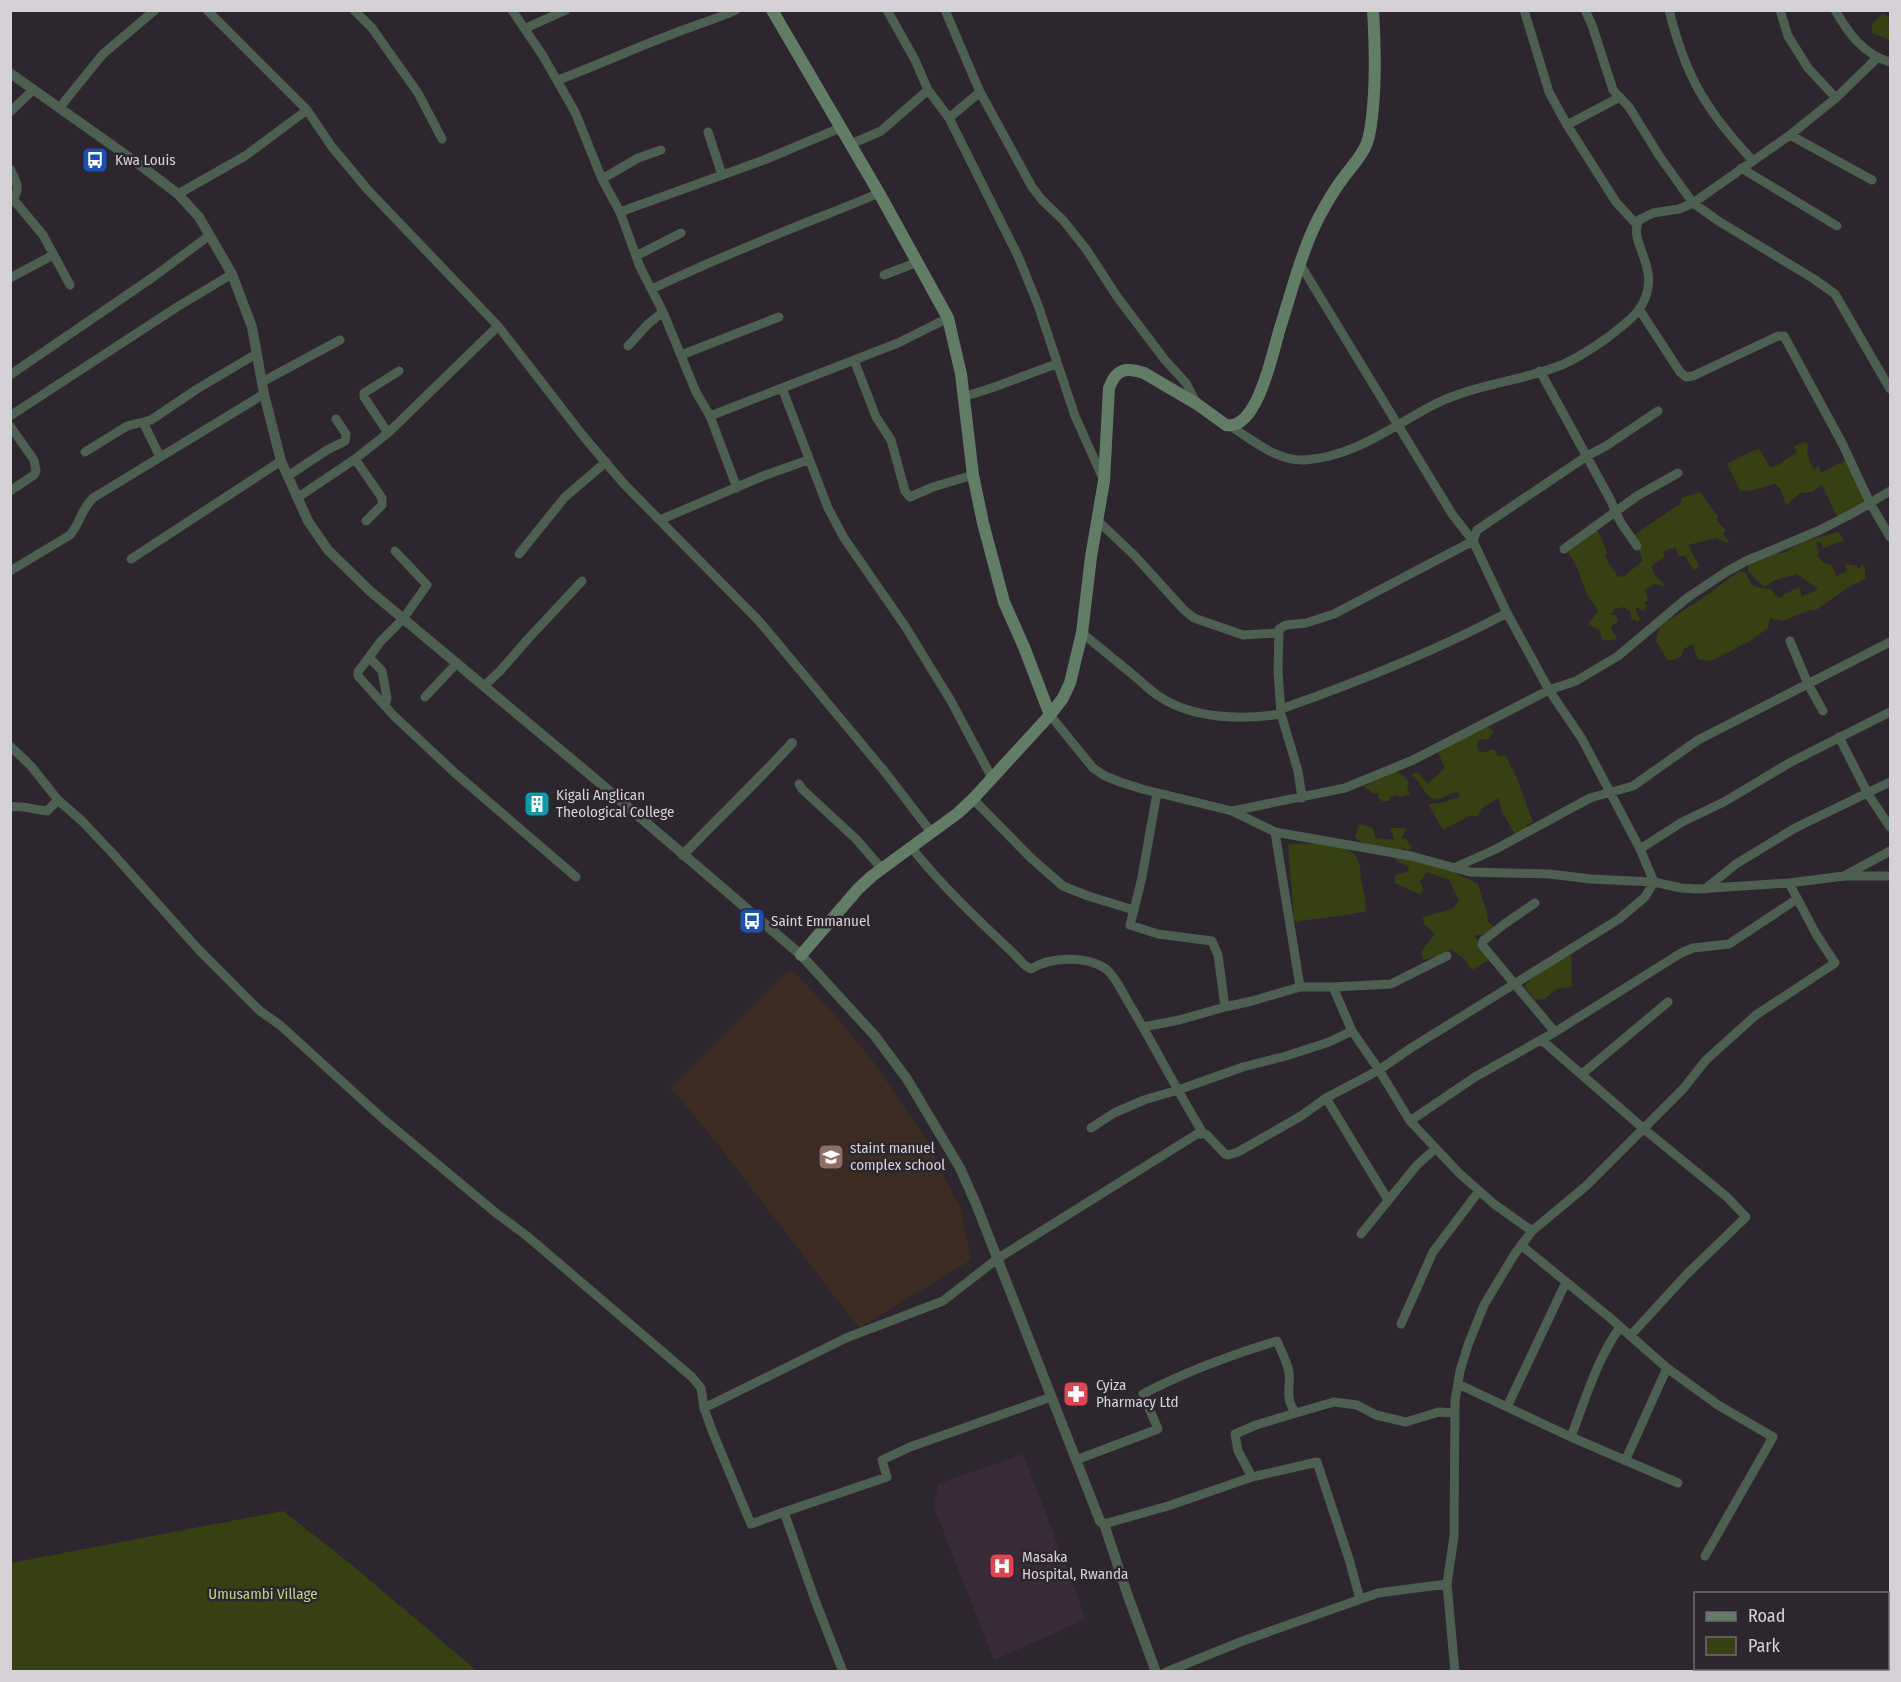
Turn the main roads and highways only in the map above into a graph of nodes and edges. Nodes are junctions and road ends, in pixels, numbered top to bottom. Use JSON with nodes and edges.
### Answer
{"nodes":[{"id":1,"x":772,"y":10,"type":"edge"},
{"id":2,"x":1373,"y":10,"type":"edge"},
{"id":3,"x":1050,"y":715,"type":"junction"},
{"id":4,"x":801,"y":955,"type":"road end"}],
"edges":[{"from":1,"to":3,"type":"main road"},
{"from":2,"to":3,"type":"main road"},
{"from":3,"to":4,"type":"main road"}]}
